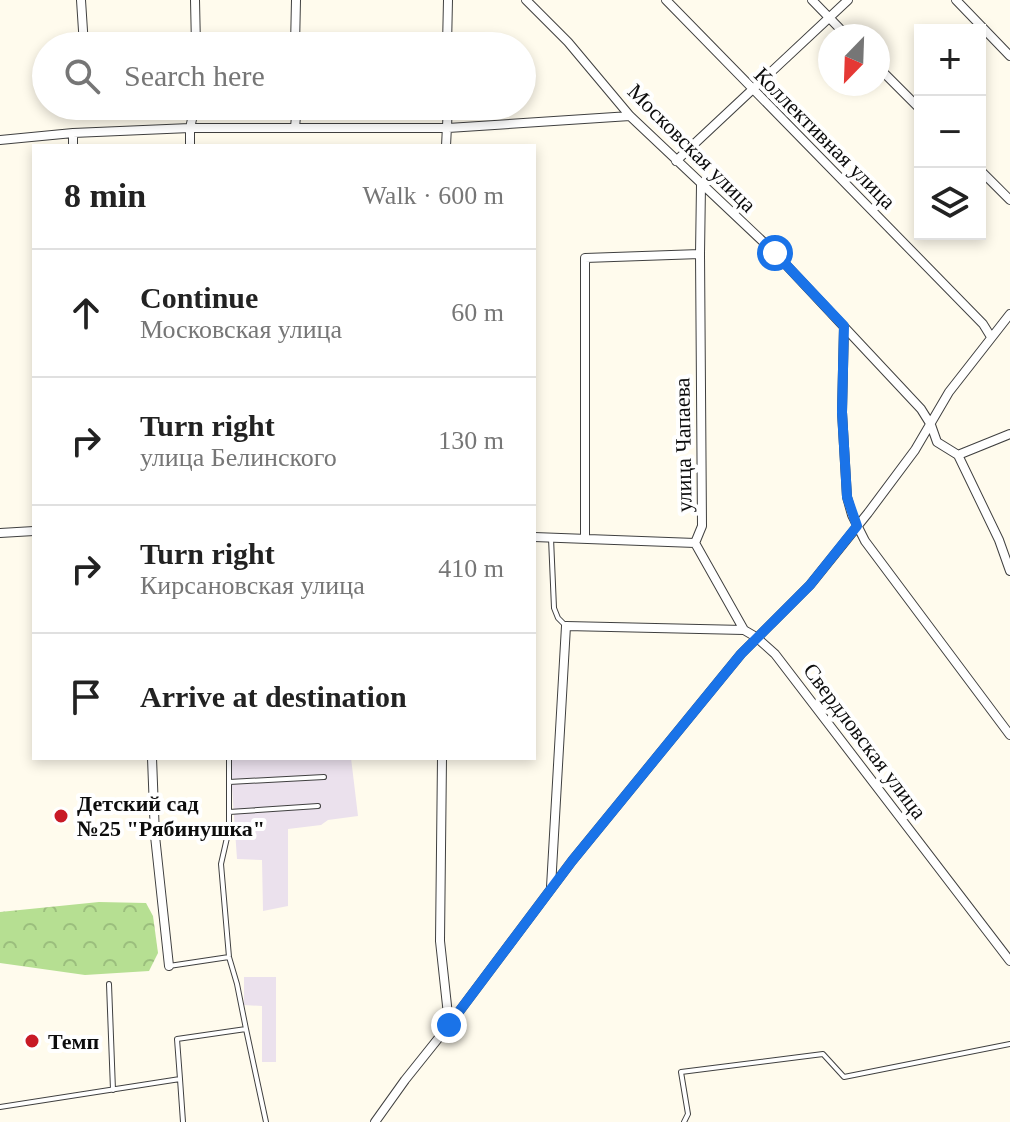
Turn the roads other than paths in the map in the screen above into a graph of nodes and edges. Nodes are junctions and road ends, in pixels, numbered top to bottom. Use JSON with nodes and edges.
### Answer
{"nodes":[{"id":1,"x":81,"y":0,"type":"edge"},
{"id":2,"x":195,"y":0,"type":"edge"},
{"id":3,"x":296,"y":0,"type":"edge"},
{"id":4,"x":448,"y":0,"type":"edge"},
{"id":5,"x":526,"y":0,"type":"edge"},
{"id":6,"x":666,"y":0,"type":"edge"},
{"id":7,"x":812,"y":0,"type":"edge"},
{"id":8,"x":848,"y":0,"type":"edge"},
{"id":9,"x":956,"y":0,"type":"edge"},
{"id":10,"x":830,"y":18,"type":"junction"},
{"id":11,"x":836,"y":24,"type":"edge"},
{"id":12,"x":83,"y":32,"type":"edge"},
{"id":13,"x":196,"y":32,"type":"edge"},
{"id":14,"x":295,"y":32,"type":"edge"},
{"id":15,"x":447,"y":32,"type":"edge"},
{"id":16,"x":1010,"y":56,"type":"edge"},
{"id":17,"x":890,"y":79,"type":"edge"},
{"id":18,"x":751,"y":89,"type":"junction"},
{"id":19,"x":914,"y":103,"type":"edge"},
{"id":20,"x":630,"y":116,"type":"junction"},
{"id":21,"x":192,"y":120,"type":"edge"},
{"id":22,"x":296,"y":120,"type":"edge"},
{"id":23,"x":448,"y":120,"type":"edge"},
{"id":24,"x":295,"y":127,"type":"junction"},
{"id":25,"x":190,"y":128,"type":"junction"},
{"id":26,"x":448,"y":128,"type":"junction"},
{"id":27,"x":73,"y":133,"type":"junction"},
{"id":28,"x":0,"y":140,"type":"edge"},
{"id":29,"x":73,"y":144,"type":"edge"},
{"id":30,"x":190,"y":144,"type":"edge"},
{"id":31,"x":446,"y":144,"type":"edge"},
{"id":32,"x":676,"y":161,"type":"junction"},
{"id":33,"x":986,"y":176,"type":"edge"},
{"id":34,"x":701,"y":185,"type":"junction"},
{"id":35,"x":1010,"y":200,"type":"edge"},
{"id":36,"x":700,"y":254,"type":"junction"},
{"id":37,"x":1010,"y":314,"type":"edge"},
{"id":38,"x":844,"y":326,"type":"junction"},
{"id":39,"x":991,"y":337,"type":"junction"},
{"id":40,"x":931,"y":425,"type":"junction"},
{"id":41,"x":1010,"y":434,"type":"edge"},
{"id":42,"x":958,"y":455,"type":"junction"},
{"id":43,"x":857,"y":526,"type":"junction"},
{"id":44,"x":32,"y":531,"type":"edge"},
{"id":45,"x":0,"y":533,"type":"edge"},
{"id":46,"x":1010,"y":536,"type":"edge"},
{"id":47,"x":536,"y":537,"type":"edge"},
{"id":48,"x":551,"y":538,"type":"junction"},
{"id":49,"x":585,"y":539,"type":"junction"},
{"id":50,"x":999,"y":540,"type":"junction"},
{"id":51,"x":695,"y":543,"type":"junction"},
{"id":52,"x":1010,"y":571,"type":"edge"},
{"id":53,"x":566,"y":626,"type":"junction"},
{"id":54,"x":744,"y":630,"type":"junction"},
{"id":55,"x":756,"y":637,"type":"junction"},
{"id":56,"x":1010,"y":735,"type":"edge"},
{"id":57,"x":152,"y":760,"type":"edge"},
{"id":58,"x":229,"y":760,"type":"edge"},
{"id":59,"x":442,"y":760,"type":"edge"},
{"id":60,"x":324,"y":777,"type":"dead end"},
{"id":61,"x":229,"y":782,"type":"junction"},
{"id":62,"x":318,"y":806,"type":"dead end"},
{"id":63,"x":229,"y":812,"type":"junction"},
{"id":64,"x":551,"y":888,"type":"junction"},
{"id":65,"x":229,"y":957,"type":"junction"},
{"id":66,"x":1010,"y":961,"type":"edge"},
{"id":67,"x":169,"y":966,"type":"joint"},
{"id":68,"x":109,"y":984,"type":"dead end"},
{"id":69,"x":449,"y":1025,"type":"junction"},
{"id":70,"x":246,"y":1029,"type":"junction"},
{"id":71,"x":1010,"y":1044,"type":"edge"},
{"id":72,"x":180,"y":1079,"type":"junction"},
{"id":73,"x":113,"y":1090,"type":"junction"},
{"id":74,"x":0,"y":1107,"type":"edge"},
{"id":75,"x":183,"y":1122,"type":"edge"},
{"id":76,"x":266,"y":1122,"type":"edge"},
{"id":77,"x":375,"y":1122,"type":"edge"},
{"id":78,"x":684,"y":1122,"type":"edge"}],
"edges":[{"from":1,"to":12,"type":"street"},
{"from":2,"to":13,"type":"street"},
{"from":3,"to":14,"type":"street"},
{"from":4,"to":15,"type":"street"},
{"from":5,"to":20,"type":"street","name":"Московская улица"},
{"from":6,"to":18,"type":"street","name":"Коллективная улица"},
{"from":7,"to":10,"type":"street"},
{"from":8,"to":10,"type":"street"},
{"from":9,"to":16,"type":"street"},
{"from":10,"to":11,"type":"street"},
{"from":10,"to":18,"type":"street"},
{"from":17,"to":19,"type":"street"},
{"from":18,"to":32,"type":"street"},
{"from":18,"to":39,"type":"street","name":"Коллективная улица"},
{"from":20,"to":26,"type":"street"},
{"from":20,"to":32,"type":"street","name":"Московская улица"},
{"from":21,"to":25,"type":"street"},
{"from":22,"to":24,"type":"street"},
{"from":23,"to":26,"type":"street"},
{"from":24,"to":25,"type":"street"},
{"from":24,"to":26,"type":"street"},
{"from":25,"to":27,"type":"street"},
{"from":25,"to":30,"type":"street"},
{"from":26,"to":31,"type":"street"},
{"from":27,"to":28,"type":"street"},
{"from":27,"to":29,"type":"street"},
{"from":32,"to":34,"type":"street","name":"Московская улица"},
{"from":33,"to":35,"type":"street"},
{"from":34,"to":36,"type":"street","name":"улица Чапаева"},
{"from":34,"to":38,"type":"street","name":"Московская улица"},
{"from":36,"to":49,"type":"street"},
{"from":36,"to":51,"type":"street","name":"улица Чапаева"},
{"from":37,"to":39,"type":"street"},
{"from":38,"to":40,"type":"street","name":"Московская улица"},
{"from":38,"to":43,"type":"street"},
{"from":39,"to":40,"type":"street"},
{"from":40,"to":42,"type":"street","name":"Московская улица"},
{"from":40,"to":43,"type":"street"},
{"from":41,"to":42,"type":"street"},
{"from":42,"to":50,"type":"street","name":"Московская улица"},
{"from":43,"to":55,"type":"street"},
{"from":43,"to":56,"type":"street"},
{"from":44,"to":45,"type":"street"},
{"from":46,"to":50,"type":"street"},
{"from":47,"to":48,"type":"street","name":"улица Чапаева"},
{"from":48,"to":49,"type":"street","name":"улица Чапаева"},
{"from":48,"to":53,"type":"lane"},
{"from":49,"to":51,"type":"street","name":"улица Чапаева"},
{"from":50,"to":52,"type":"street","name":"Московская улица"},
{"from":51,"to":54,"type":"street"},
{"from":53,"to":54,"type":"street"},
{"from":53,"to":64,"type":"street"},
{"from":54,"to":55,"type":"street","name":"Свердловская улица"},
{"from":55,"to":64,"type":"street"},
{"from":55,"to":66,"type":"street","name":"Свердловская улица"},
{"from":57,"to":67,"type":"street"},
{"from":58,"to":61,"type":"lane"},
{"from":59,"to":69,"type":"street"},
{"from":60,"to":61,"type":"lane"},
{"from":61,"to":63,"type":"lane"},
{"from":62,"to":63,"type":"lane"},
{"from":63,"to":65,"type":"lane"},
{"from":64,"to":69,"type":"street"},
{"from":65,"to":67,"type":"lane"},
{"from":65,"to":70,"type":"lane"},
{"from":68,"to":73,"type":"lane"},
{"from":69,"to":77,"type":"street"},
{"from":70,"to":72,"type":"lane"},
{"from":70,"to":76,"type":"lane"},
{"from":71,"to":78,"type":"lane"},
{"from":72,"to":73,"type":"lane"},
{"from":72,"to":75,"type":"lane"},
{"from":73,"to":74,"type":"lane"}]}
